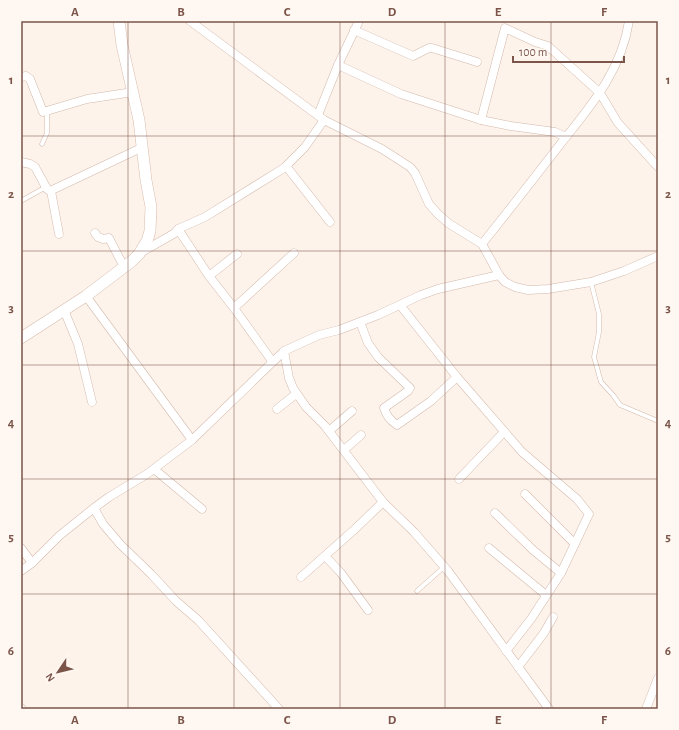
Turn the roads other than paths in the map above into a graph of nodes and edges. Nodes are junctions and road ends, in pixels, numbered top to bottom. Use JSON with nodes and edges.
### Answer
{"nodes":[{"id":1,"x":120,"y":21,"type":"edge"},
{"id":2,"x":190,"y":21,"type":"edge"},
{"id":3,"x":359,"y":21,"type":"edge"},
{"id":4,"x":629,"y":21,"type":"edge"},
{"id":5,"x":354,"y":30,"type":"junction"},
{"id":6,"x":477,"y":62,"type":"dead end"},
{"id":7,"x":338,"y":65,"type":"junction"},
{"id":8,"x":21,"y":77,"type":"edge"},
{"id":9,"x":133,"y":92,"type":"junction"},
{"id":10,"x":600,"y":93,"type":"junction"},
{"id":11,"x":47,"y":111,"type":"junction"},
{"id":12,"x":321,"y":117,"type":"junction"},
{"id":13,"x":481,"y":120,"type":"junction"},
{"id":14,"x":566,"y":137,"type":"junction"},
{"id":15,"x":42,"y":144,"type":"dead end"},
{"id":16,"x":141,"y":148,"type":"junction"},
{"id":17,"x":21,"y":162,"type":"edge"},
{"id":18,"x":656,"y":162,"type":"edge"},
{"id":19,"x":286,"y":166,"type":"junction"},
{"id":20,"x":49,"y":189,"type":"junction"},
{"id":21,"x":21,"y":201,"type":"edge"},
{"id":22,"x":330,"y":222,"type":"dead end"},
{"id":23,"x":178,"y":229,"type":"junction"},
{"id":24,"x":95,"y":233,"type":"dead end"},
{"id":25,"x":59,"y":234,"type":"dead end"},
{"id":26,"x":482,"y":244,"type":"junction"},
{"id":27,"x":294,"y":253,"type":"dead end"},
{"id":28,"x":139,"y":254,"type":"junction"},
{"id":29,"x":237,"y":254,"type":"dead end"},
{"id":30,"x":658,"y":256,"type":"edge"},
{"id":31,"x":124,"y":267,"type":"junction"},
{"id":32,"x":499,"y":275,"type":"junction"},
{"id":33,"x":209,"y":276,"type":"junction"},
{"id":34,"x":591,"y":282,"type":"junction"},
{"id":35,"x":86,"y":296,"type":"junction"},
{"id":36,"x":400,"y":305,"type":"junction"},
{"id":37,"x":234,"y":308,"type":"junction"},
{"id":38,"x":64,"y":310,"type":"junction"},
{"id":39,"x":360,"y":322,"type":"junction"},
{"id":40,"x":21,"y":338,"type":"edge"},
{"id":41,"x":284,"y":351,"type":"junction"},
{"id":42,"x":272,"y":361,"type":"junction"},
{"id":43,"x":457,"y":377,"type":"junction"},
{"id":44,"x":296,"y":394,"type":"junction"},
{"id":45,"x":92,"y":402,"type":"dead end"},
{"id":46,"x":277,"y":409,"type":"dead end"},
{"id":47,"x":352,"y":411,"type":"dead end"},
{"id":48,"x":658,"y":421,"type":"edge"},
{"id":49,"x":329,"y":431,"type":"junction"},
{"id":50,"x":504,"y":432,"type":"junction"},
{"id":51,"x":361,"y":435,"type":"dead end"},
{"id":52,"x":192,"y":440,"type":"junction"},
{"id":53,"x":344,"y":450,"type":"junction"},
{"id":54,"x":154,"y":469,"type":"junction"},
{"id":55,"x":458,"y":479,"type":"dead end"},
{"id":56,"x":525,"y":494,"type":"dead end"},
{"id":57,"x":383,"y":502,"type":"junction"},
{"id":58,"x":94,"y":508,"type":"junction"},
{"id":59,"x":202,"y":509,"type":"dead end"},
{"id":60,"x":495,"y":513,"type":"dead end"},
{"id":61,"x":575,"y":544,"type":"junction"},
{"id":62,"x":21,"y":548,"type":"edge"},
{"id":63,"x":490,"y":548,"type":"dead end"},
{"id":64,"x":325,"y":556,"type":"junction"},
{"id":65,"x":32,"y":563,"type":"junction"},
{"id":66,"x":444,"y":567,"type":"junction"},
{"id":67,"x":21,"y":571,"type":"edge"},
{"id":68,"x":561,"y":573,"type":"junction"},
{"id":69,"x":301,"y":577,"type":"dead end"},
{"id":70,"x":417,"y":591,"type":"dead end"},
{"id":71,"x":546,"y":595,"type":"junction"},
{"id":72,"x":368,"y":610,"type":"dead end"},
{"id":73,"x":553,"y":617,"type":"dead end"},
{"id":74,"x":506,"y":651,"type":"junction"},
{"id":75,"x":518,"y":667,"type":"junction"},
{"id":76,"x":658,"y":678,"type":"edge"},
{"id":77,"x":279,"y":709,"type":"edge"},
{"id":78,"x":549,"y":709,"type":"edge"},
{"id":79,"x":646,"y":709,"type":"edge"}],
"edges":[{"from":1,"to":9,"type":"street"},
{"from":2,"to":12,"type":"street"},
{"from":3,"to":5,"type":"street"},
{"from":4,"to":10,"type":"street"},
{"from":5,"to":6,"type":"street"},
{"from":5,"to":7,"type":"street"},
{"from":7,"to":12,"type":"street"},
{"from":7,"to":13,"type":"street"},
{"from":8,"to":11,"type":"street"},
{"from":9,"to":11,"type":"street"},
{"from":9,"to":16,"type":"street"},
{"from":10,"to":13,"type":"street"},
{"from":10,"to":14,"type":"street"},
{"from":10,"to":18,"type":"street"},
{"from":11,"to":15,"type":"lane"},
{"from":12,"to":19,"type":"street"},
{"from":12,"to":26,"type":"street"},
{"from":13,"to":14,"type":"street"},
{"from":14,"to":26,"type":"street"},
{"from":16,"to":20,"type":"street"},
{"from":16,"to":28,"type":"street"},
{"from":17,"to":20,"type":"street"},
{"from":19,"to":22,"type":"street"},
{"from":19,"to":23,"type":"street"},
{"from":20,"to":21,"type":"lane"},
{"from":20,"to":25,"type":"street"},
{"from":23,"to":28,"type":"street"},
{"from":23,"to":33,"type":"street"},
{"from":24,"to":31,"type":"street"},
{"from":26,"to":32,"type":"street"},
{"from":27,"to":37,"type":"street"},
{"from":28,"to":31,"type":"street"},
{"from":29,"to":33,"type":"street"},
{"from":30,"to":34,"type":"street"},
{"from":31,"to":35,"type":"street"},
{"from":32,"to":34,"type":"street"},
{"from":32,"to":36,"type":"street"},
{"from":33,"to":37,"type":"street"},
{"from":34,"to":48,"type":"lane"},
{"from":35,"to":38,"type":"street"},
{"from":35,"to":52,"type":"street"},
{"from":36,"to":39,"type":"street"},
{"from":36,"to":43,"type":"street"},
{"from":37,"to":42,"type":"street"},
{"from":38,"to":40,"type":"street"},
{"from":38,"to":45,"type":"street"},
{"from":39,"to":41,"type":"street"},
{"from":39,"to":43,"type":"street"},
{"from":41,"to":42,"type":"street"},
{"from":41,"to":44,"type":"street"},
{"from":42,"to":52,"type":"street"},
{"from":43,"to":50,"type":"street"},
{"from":44,"to":46,"type":"street"},
{"from":44,"to":49,"type":"street"},
{"from":47,"to":49,"type":"street"},
{"from":49,"to":53,"type":"street"},
{"from":50,"to":55,"type":"street"},
{"from":50,"to":61,"type":"street"},
{"from":51,"to":53,"type":"street"},
{"from":52,"to":54,"type":"street"},
{"from":53,"to":57,"type":"street"},
{"from":54,"to":58,"type":"street"},
{"from":54,"to":59,"type":"street"},
{"from":56,"to":61,"type":"street"},
{"from":57,"to":64,"type":"street"},
{"from":57,"to":66,"type":"street"},
{"from":58,"to":65,"type":"street"},
{"from":58,"to":77,"type":"street"},
{"from":60,"to":68,"type":"street"},
{"from":61,"to":68,"type":"street"},
{"from":62,"to":65,"type":"street"},
{"from":63,"to":71,"type":"street"},
{"from":64,"to":69,"type":"street"},
{"from":64,"to":72,"type":"street"},
{"from":65,"to":67,"type":"street"},
{"from":66,"to":70,"type":"lane"},
{"from":66,"to":74,"type":"street"},
{"from":68,"to":71,"type":"street"},
{"from":71,"to":74,"type":"street"},
{"from":73,"to":75,"type":"street"},
{"from":74,"to":75,"type":"street"},
{"from":75,"to":78,"type":"street"},
{"from":76,"to":79,"type":"street"}]}
